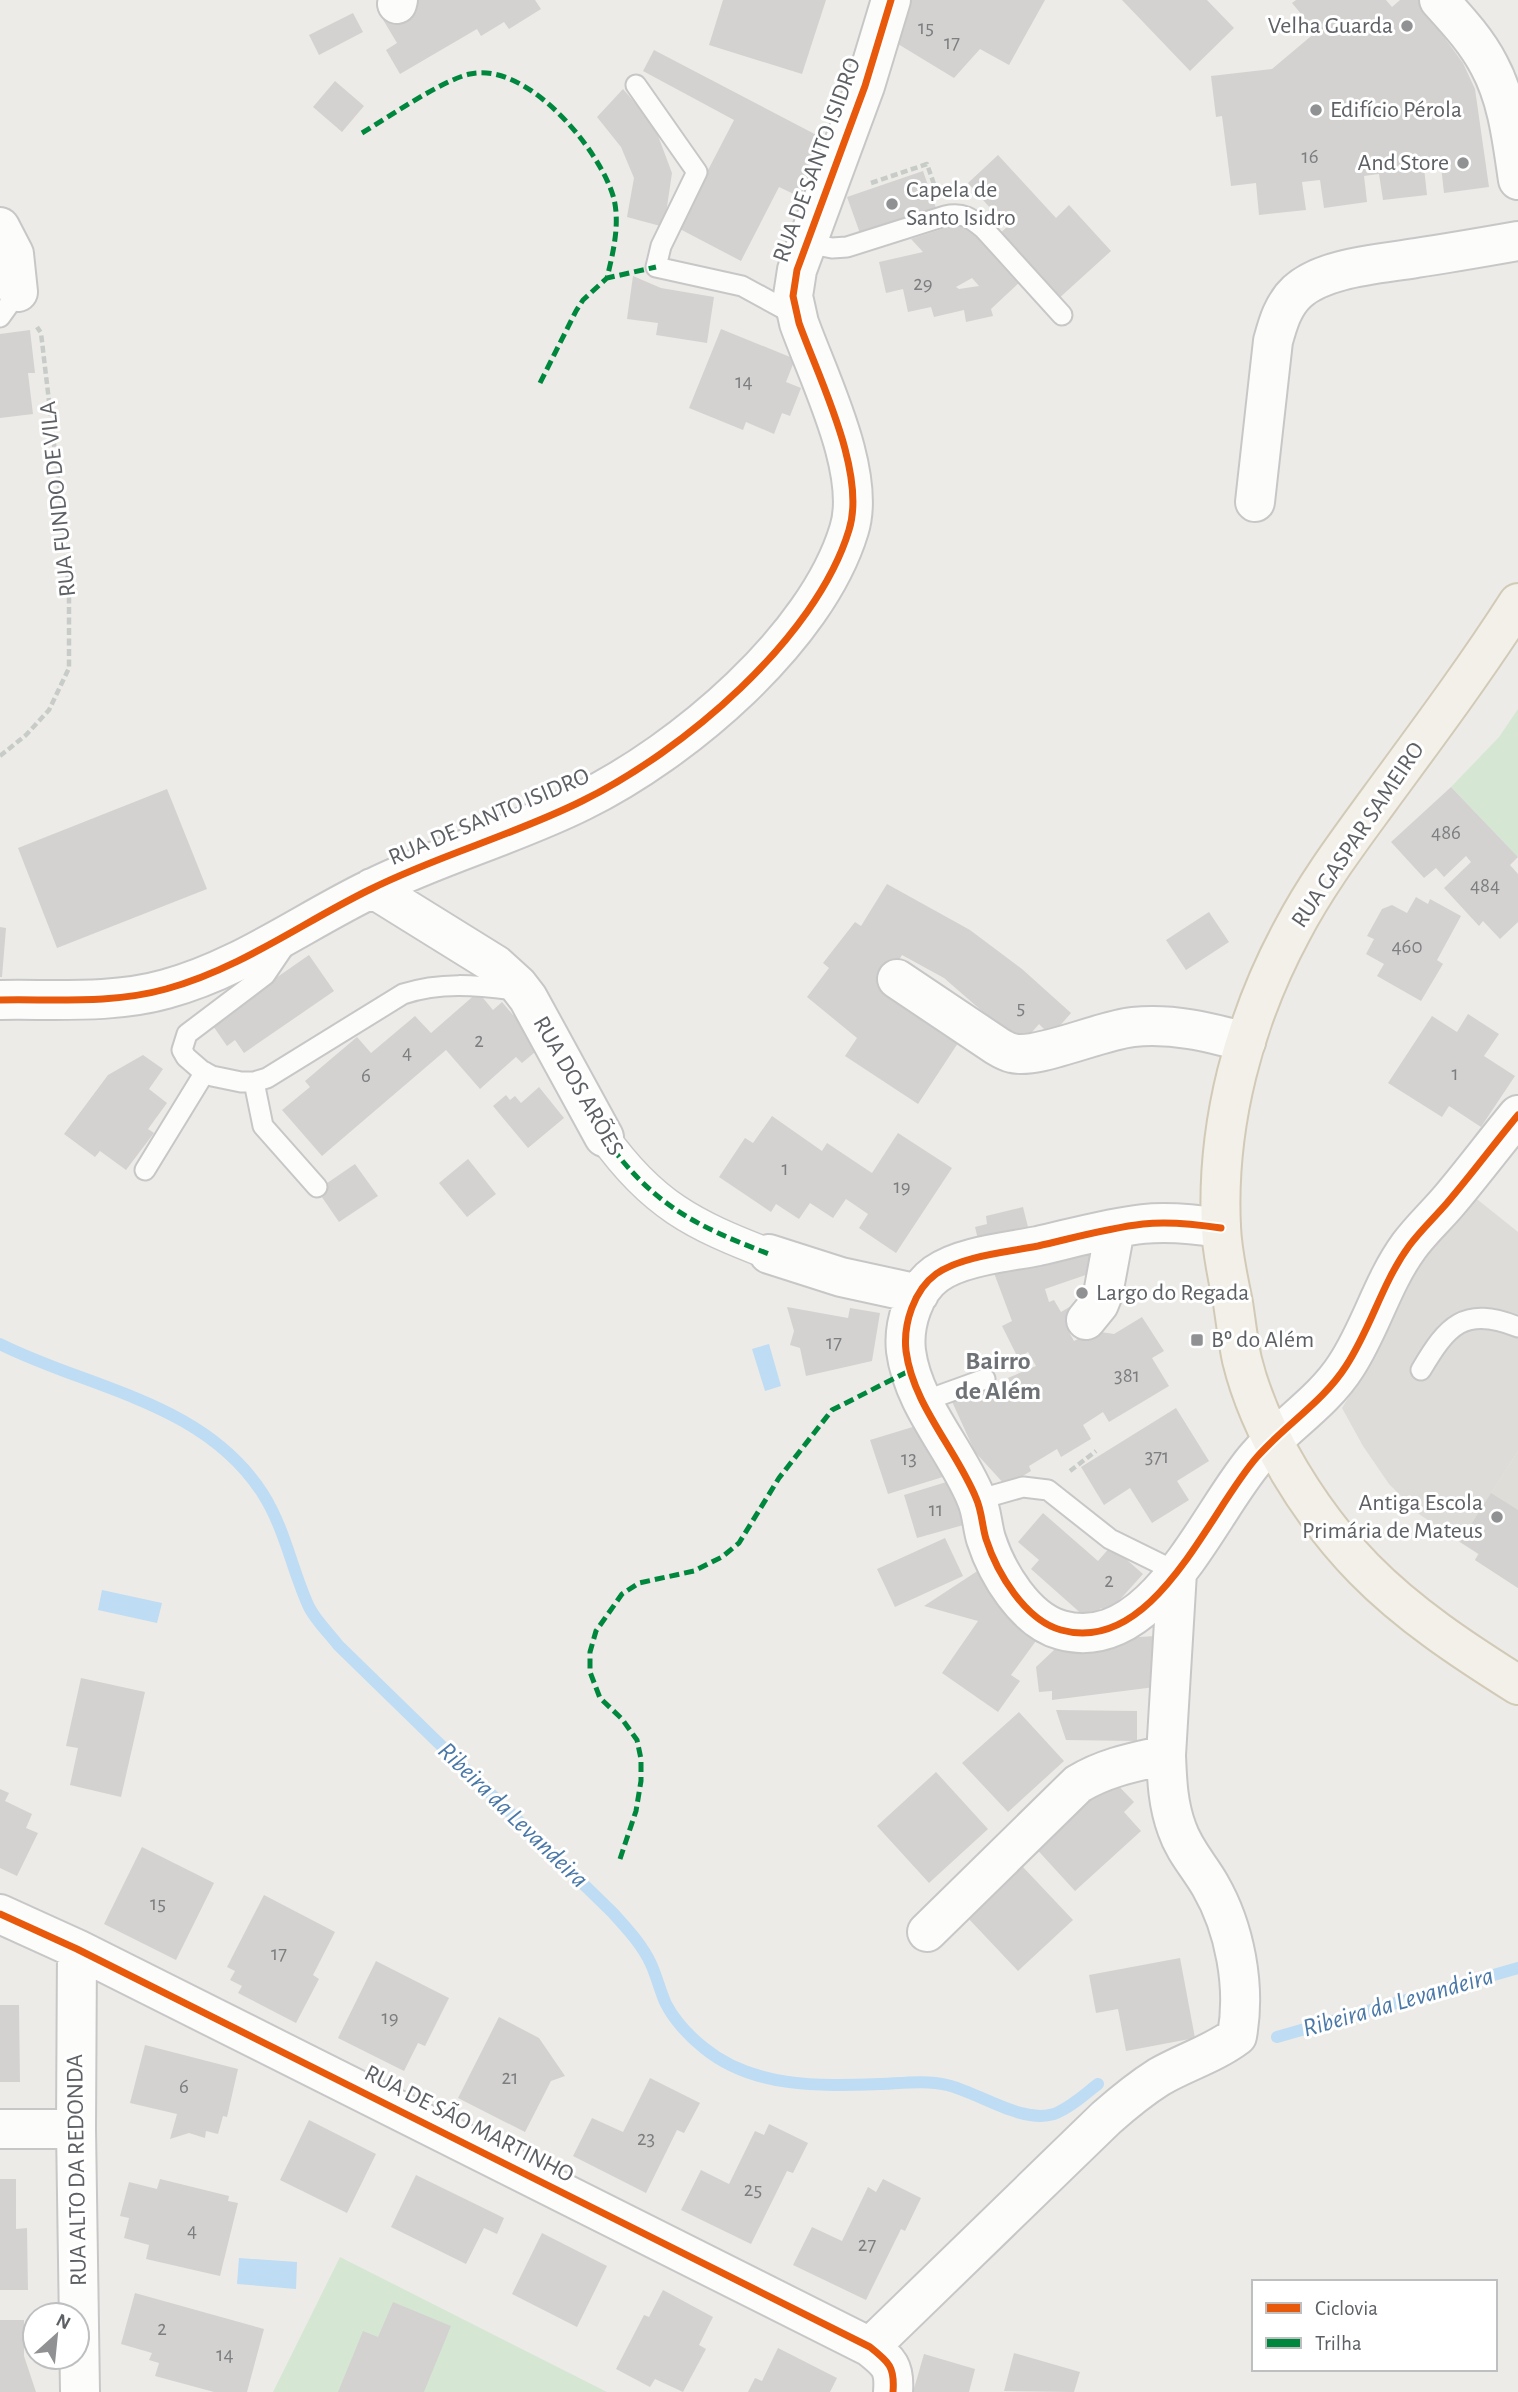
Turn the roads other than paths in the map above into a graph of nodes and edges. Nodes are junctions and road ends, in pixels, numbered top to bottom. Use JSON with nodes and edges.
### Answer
{"nodes":[{"id":1,"x":891,"y":0,"type":"edge"},
{"id":2,"x":1439,"y":0,"type":"edge"},
{"id":3,"x":636,"y":85,"type":"dead end"},
{"id":4,"x":1518,"y":180,"type":"edge"},
{"id":5,"x":0,"y":227,"type":"edge"},
{"id":6,"x":1518,"y":241,"type":"edge"},
{"id":7,"x":806,"y":243,"type":"junction"},
{"id":8,"x":9,"y":304,"type":"edge"},
{"id":9,"x":1062,"y":315,"type":"dead end"},
{"id":10,"x":797,"y":316,"type":"junction"},
{"id":11,"x":1255,"y":502,"type":"dead end"},
{"id":12,"x":1518,"y":603,"type":"edge"},
{"id":13,"x":372,"y":888,"type":"junction"},
{"id":14,"x":294,"y":931,"type":"junction"},
{"id":15,"x":897,"y":979,"type":"dead end"},
{"id":16,"x":523,"y":991,"type":"junction"},
{"id":17,"x":0,"y":1000,"type":"edge"},
{"id":18,"x":1246,"y":1042,"type":"junction"},
{"id":19,"x":205,"y":1072,"type":"junction"},
{"id":20,"x":254,"y":1082,"type":"junction"},
{"id":21,"x":1518,"y":1115,"type":"edge"},
{"id":22,"x":604,"y":1137,"type":"joint"},
{"id":23,"x":145,"y":1170,"type":"dead end"},
{"id":24,"x":317,"y":1187,"type":"dead end"},
{"id":25,"x":1221,"y":1228,"type":"junction"},
{"id":26,"x":1115,"y":1229,"type":"junction"},
{"id":27,"x":769,"y":1254,"type":"joint"},
{"id":28,"x":919,"y":1294,"type":"junction"},
{"id":29,"x":1086,"y":1320,"type":"dead end"},
{"id":30,"x":1518,"y":1327,"type":"edge"},
{"id":31,"x":1421,"y":1370,"type":"dead end"},
{"id":32,"x":985,"y":1379,"type":"dead end"},
{"id":33,"x":924,"y":1401,"type":"junction"},
{"id":34,"x":1273,"y":1440,"type":"junction"},
{"id":35,"x":977,"y":1500,"type":"junction"},
{"id":36,"x":1177,"y":1572,"type":"junction"},
{"id":37,"x":1518,"y":1685,"type":"edge"},
{"id":38,"x":1167,"y":1755,"type":"junction"},
{"id":39,"x":0,"y":1914,"type":"edge"},
{"id":40,"x":927,"y":1932,"type":"dead end"},
{"id":41,"x":77,"y":1949,"type":"junction"},
{"id":42,"x":0,"y":2129,"type":"edge"},
{"id":43,"x":76,"y":2129,"type":"junction"},
{"id":44,"x":870,"y":2347,"type":"junction"},
{"id":45,"x":80,"y":2392,"type":"edge"},
{"id":46,"x":893,"y":2392,"type":"edge"}],
"edges":[{"from":1,"to":7,"type":"street","name":"RUA DE SANTO ISIDRO"},
{"from":2,"to":4,"type":"street"},
{"from":3,"to":10,"type":"lane"},
{"from":5,"to":8,"type":"street"},
{"from":6,"to":11,"type":"street"},
{"from":7,"to":9,"type":"lane"},
{"from":7,"to":10,"type":"street","name":"RUA DE SANTO ISIDRO"},
{"from":10,"to":13,"type":"street","name":"RUA DE SANTO ISIDRO"},
{"from":12,"to":18,"type":"main road","name":"RUA GASPAR SAMEIRO"},
{"from":13,"to":14,"type":"street","name":"RUA DE SANTO ISIDRO"},
{"from":13,"to":16,"type":"street","name":"RUA DOS ARÕES"},
{"from":14,"to":17,"type":"street","name":"RUA DE SANTO ISIDRO"},
{"from":14,"to":19,"type":"lane"},
{"from":15,"to":18,"type":"street"},
{"from":16,"to":20,"type":"lane"},
{"from":16,"to":22,"type":"street","name":"RUA DOS ARÕES"},
{"from":18,"to":25,"type":"main road","name":"RUA GASPAR SAMEIRO"},
{"from":19,"to":20,"type":"lane"},
{"from":19,"to":23,"type":"lane"},
{"from":20,"to":24,"type":"lane"},
{"from":21,"to":34,"type":"street"},
{"from":22,"to":27,"type":"street","name":"RUA DOS ARÕES"},
{"from":25,"to":26,"type":"street"},
{"from":25,"to":34,"type":"main road","name":"RUA GASPAR SAMEIRO"},
{"from":26,"to":28,"type":"street"},
{"from":26,"to":29,"type":"street"},
{"from":27,"to":28,"type":"street","name":"RUA DOS ARÕES"},
{"from":28,"to":33,"type":"street"},
{"from":30,"to":31,"type":"lane"},
{"from":32,"to":33,"type":"lane"},
{"from":33,"to":35,"type":"street"},
{"from":34,"to":36,"type":"street"},
{"from":34,"to":37,"type":"main road","name":"RUA GASPAR SAMEIRO"},
{"from":35,"to":36,"type":"lane"},
{"from":35,"to":36,"type":"street"},
{"from":36,"to":38,"type":"street"},
{"from":38,"to":40,"type":"street"},
{"from":38,"to":44,"type":"street"},
{"from":39,"to":41,"type":"street","name":"RUA DE SÃO MARTINHO"},
{"from":41,"to":43,"type":"street","name":"RUA ALTO DA REDONDA"},
{"from":41,"to":44,"type":"street","name":"RUA DE SÃO MARTINHO"},
{"from":42,"to":43,"type":"street"},
{"from":43,"to":45,"type":"street","name":"RUA ALTO DA REDONDA"},
{"from":44,"to":46,"type":"street","name":"RUA DE SÃO MARTINHO"}]}
